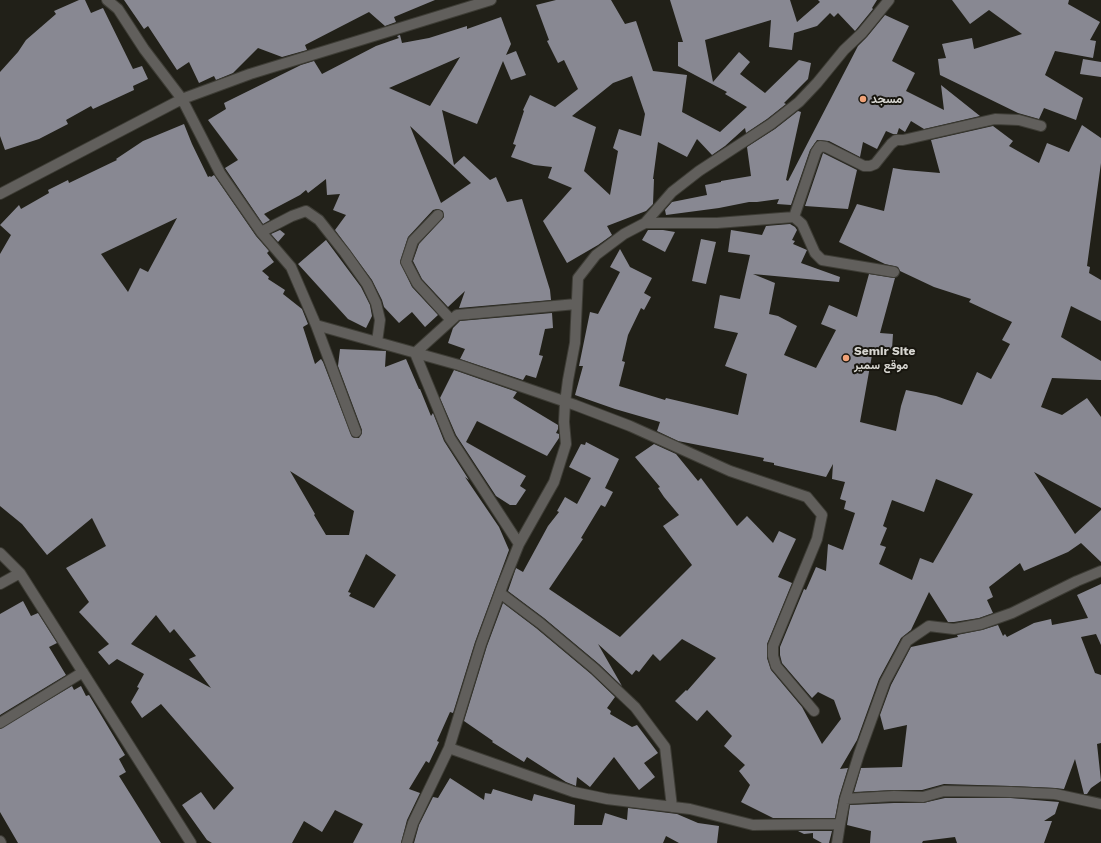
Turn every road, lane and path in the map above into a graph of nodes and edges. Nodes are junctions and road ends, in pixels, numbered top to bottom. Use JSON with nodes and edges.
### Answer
{"nodes":[{"id":1,"x":107,"y":0,"type":"edge"},
{"id":2,"x":491,"y":0,"type":"edge"},
{"id":3,"x":889,"y":0,"type":"edge"},
{"id":4,"x":182,"y":99,"type":"junction"},
{"id":5,"x":1041,"y":126,"type":"dead end"},
{"id":6,"x":0,"y":194,"type":"edge"},
{"id":7,"x":438,"y":214,"type":"dead end"},
{"id":8,"x":794,"y":217,"type":"junction"},
{"id":9,"x":645,"y":223,"type":"junction"},
{"id":10,"x":261,"y":232,"type":"junction"},
{"id":11,"x":894,"y":272,"type":"dead end"},
{"id":12,"x":576,"y":304,"type":"junction"},
{"id":13,"x":451,"y":320,"type":"junction"},
{"id":14,"x":316,"y":325,"type":"junction"},
{"id":15,"x":377,"y":342,"type":"junction"},
{"id":16,"x":414,"y":353,"type":"junction"},
{"id":17,"x":565,"y":403,"type":"junction"},
{"id":18,"x":356,"y":432,"type":"dead end"},
{"id":19,"x":519,"y":544,"type":"junction"},
{"id":20,"x":0,"y":553,"type":"edge"},
{"id":21,"x":1101,"y":571,"type":"edge"},
{"id":22,"x":20,"y":573,"type":"junction"},
{"id":23,"x":0,"y":584,"type":"edge"},
{"id":24,"x":500,"y":593,"type":"junction"},
{"id":25,"x":83,"y":672,"type":"junction"},
{"id":26,"x":814,"y":711,"type":"dead end"},
{"id":27,"x":0,"y":723,"type":"edge"},
{"id":28,"x":448,"y":748,"type":"junction"},
{"id":29,"x":845,"y":799,"type":"junction"},
{"id":30,"x":1101,"y":804,"type":"edge"},
{"id":31,"x":672,"y":807,"type":"junction"},
{"id":32,"x":840,"y":824,"type":"junction"},
{"id":33,"x":192,"y":843,"type":"edge"},
{"id":34,"x":407,"y":843,"type":"edge"},
{"id":35,"x":837,"y":843,"type":"edge"}],
"edges":[{"from":1,"to":4,"type":"street"},
{"from":2,"to":4,"type":"street"},
{"from":3,"to":9,"type":"street"},
{"from":4,"to":6,"type":"street"},
{"from":4,"to":10,"type":"street"},
{"from":5,"to":8,"type":"street"},
{"from":7,"to":13,"type":"street"},
{"from":8,"to":9,"type":"street"},
{"from":8,"to":11,"type":"street"},
{"from":9,"to":12,"type":"street"},
{"from":10,"to":14,"type":"street"},
{"from":10,"to":15,"type":"street"},
{"from":12,"to":13,"type":"street"},
{"from":12,"to":17,"type":"street"},
{"from":13,"to":16,"type":"street"},
{"from":14,"to":15,"type":"street"},
{"from":14,"to":18,"type":"street"},
{"from":15,"to":16,"type":"street"},
{"from":16,"to":17,"type":"street"},
{"from":16,"to":19,"type":"street"},
{"from":17,"to":19,"type":"street"},
{"from":17,"to":26,"type":"street"},
{"from":19,"to":24,"type":"street"},
{"from":20,"to":22,"type":"street"},
{"from":21,"to":29,"type":"street"},
{"from":22,"to":23,"type":"street"},
{"from":22,"to":25,"type":"street"},
{"from":24,"to":28,"type":"street"},
{"from":24,"to":31,"type":"street"},
{"from":25,"to":27,"type":"street"},
{"from":25,"to":33,"type":"street"},
{"from":28,"to":31,"type":"street"},
{"from":28,"to":34,"type":"street"},
{"from":29,"to":30,"type":"street"},
{"from":29,"to":32,"type":"street"},
{"from":31,"to":32,"type":"street"},
{"from":32,"to":35,"type":"street"}]}
